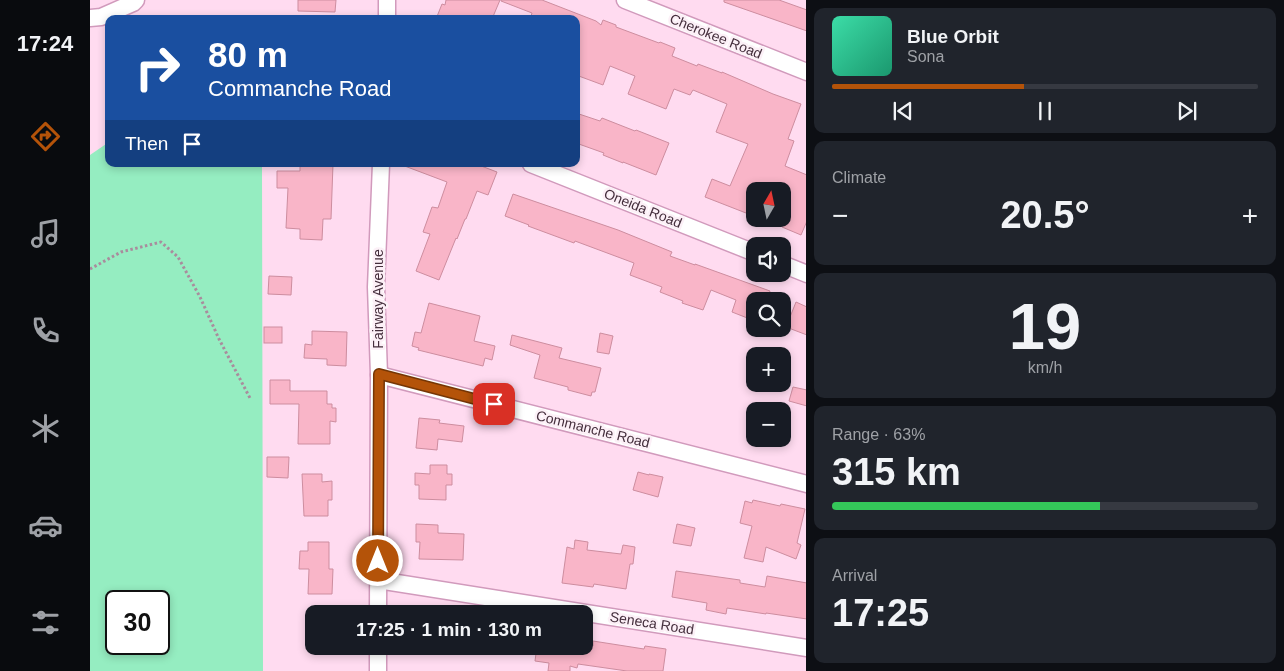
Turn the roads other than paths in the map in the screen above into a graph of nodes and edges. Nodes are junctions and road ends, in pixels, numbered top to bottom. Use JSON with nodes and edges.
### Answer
{"nodes":[{"id":1,"x":136,"y":0,"type":"edge"},
{"id":2,"x":387,"y":0,"type":"edge"},
{"id":3,"x":625,"y":0,"type":"edge"},
{"id":4,"x":106,"y":15,"type":"edge"},
{"id":5,"x":387,"y":15,"type":"edge"},
{"id":6,"x":105,"y":16,"type":"edge"},
{"id":7,"x":90,"y":18,"type":"edge"},
{"id":8,"x":806,"y":72,"type":"edge"},
{"id":9,"x":381,"y":167,"type":"edge"},
{"id":10,"x":540,"y":167,"type":"edge"},
{"id":11,"x":746,"y":249,"type":"edge"},
{"id":12,"x":791,"y":268,"type":"edge"},
{"id":13,"x":806,"y":274,"type":"edge"},
{"id":14,"x":379,"y":374,"type":"junction"},
{"id":15,"x":806,"y":484,"type":"edge"},
{"id":16,"x":378,"y":580,"type":"junction"},
{"id":17,"x":378,"y":605,"type":"edge"},
{"id":18,"x":806,"y":648,"type":"edge"},
{"id":19,"x":378,"y":655,"type":"edge"},
{"id":20,"x":378,"y":671,"type":"edge"}],
"edges":[{"from":1,"to":4,"type":"street"},
{"from":2,"to":5,"type":"street"},
{"from":3,"to":8,"type":"street","name":"Cherokee Road"},
{"from":6,"to":7,"type":"street"},
{"from":9,"to":14,"type":"street","name":"Fairway Avenue"},
{"from":10,"to":11,"type":"street","name":"Oneida Road"},
{"from":12,"to":13,"type":"street"},
{"from":14,"to":15,"type":"street","name":"Commanche Road"},
{"from":14,"to":16,"type":"street","name":"Fairway Avenue"},
{"from":16,"to":17,"type":"street","name":"Fairway Avenue"},
{"from":16,"to":18,"type":"street","name":"Seneca Road"},
{"from":19,"to":20,"type":"street"}]}
